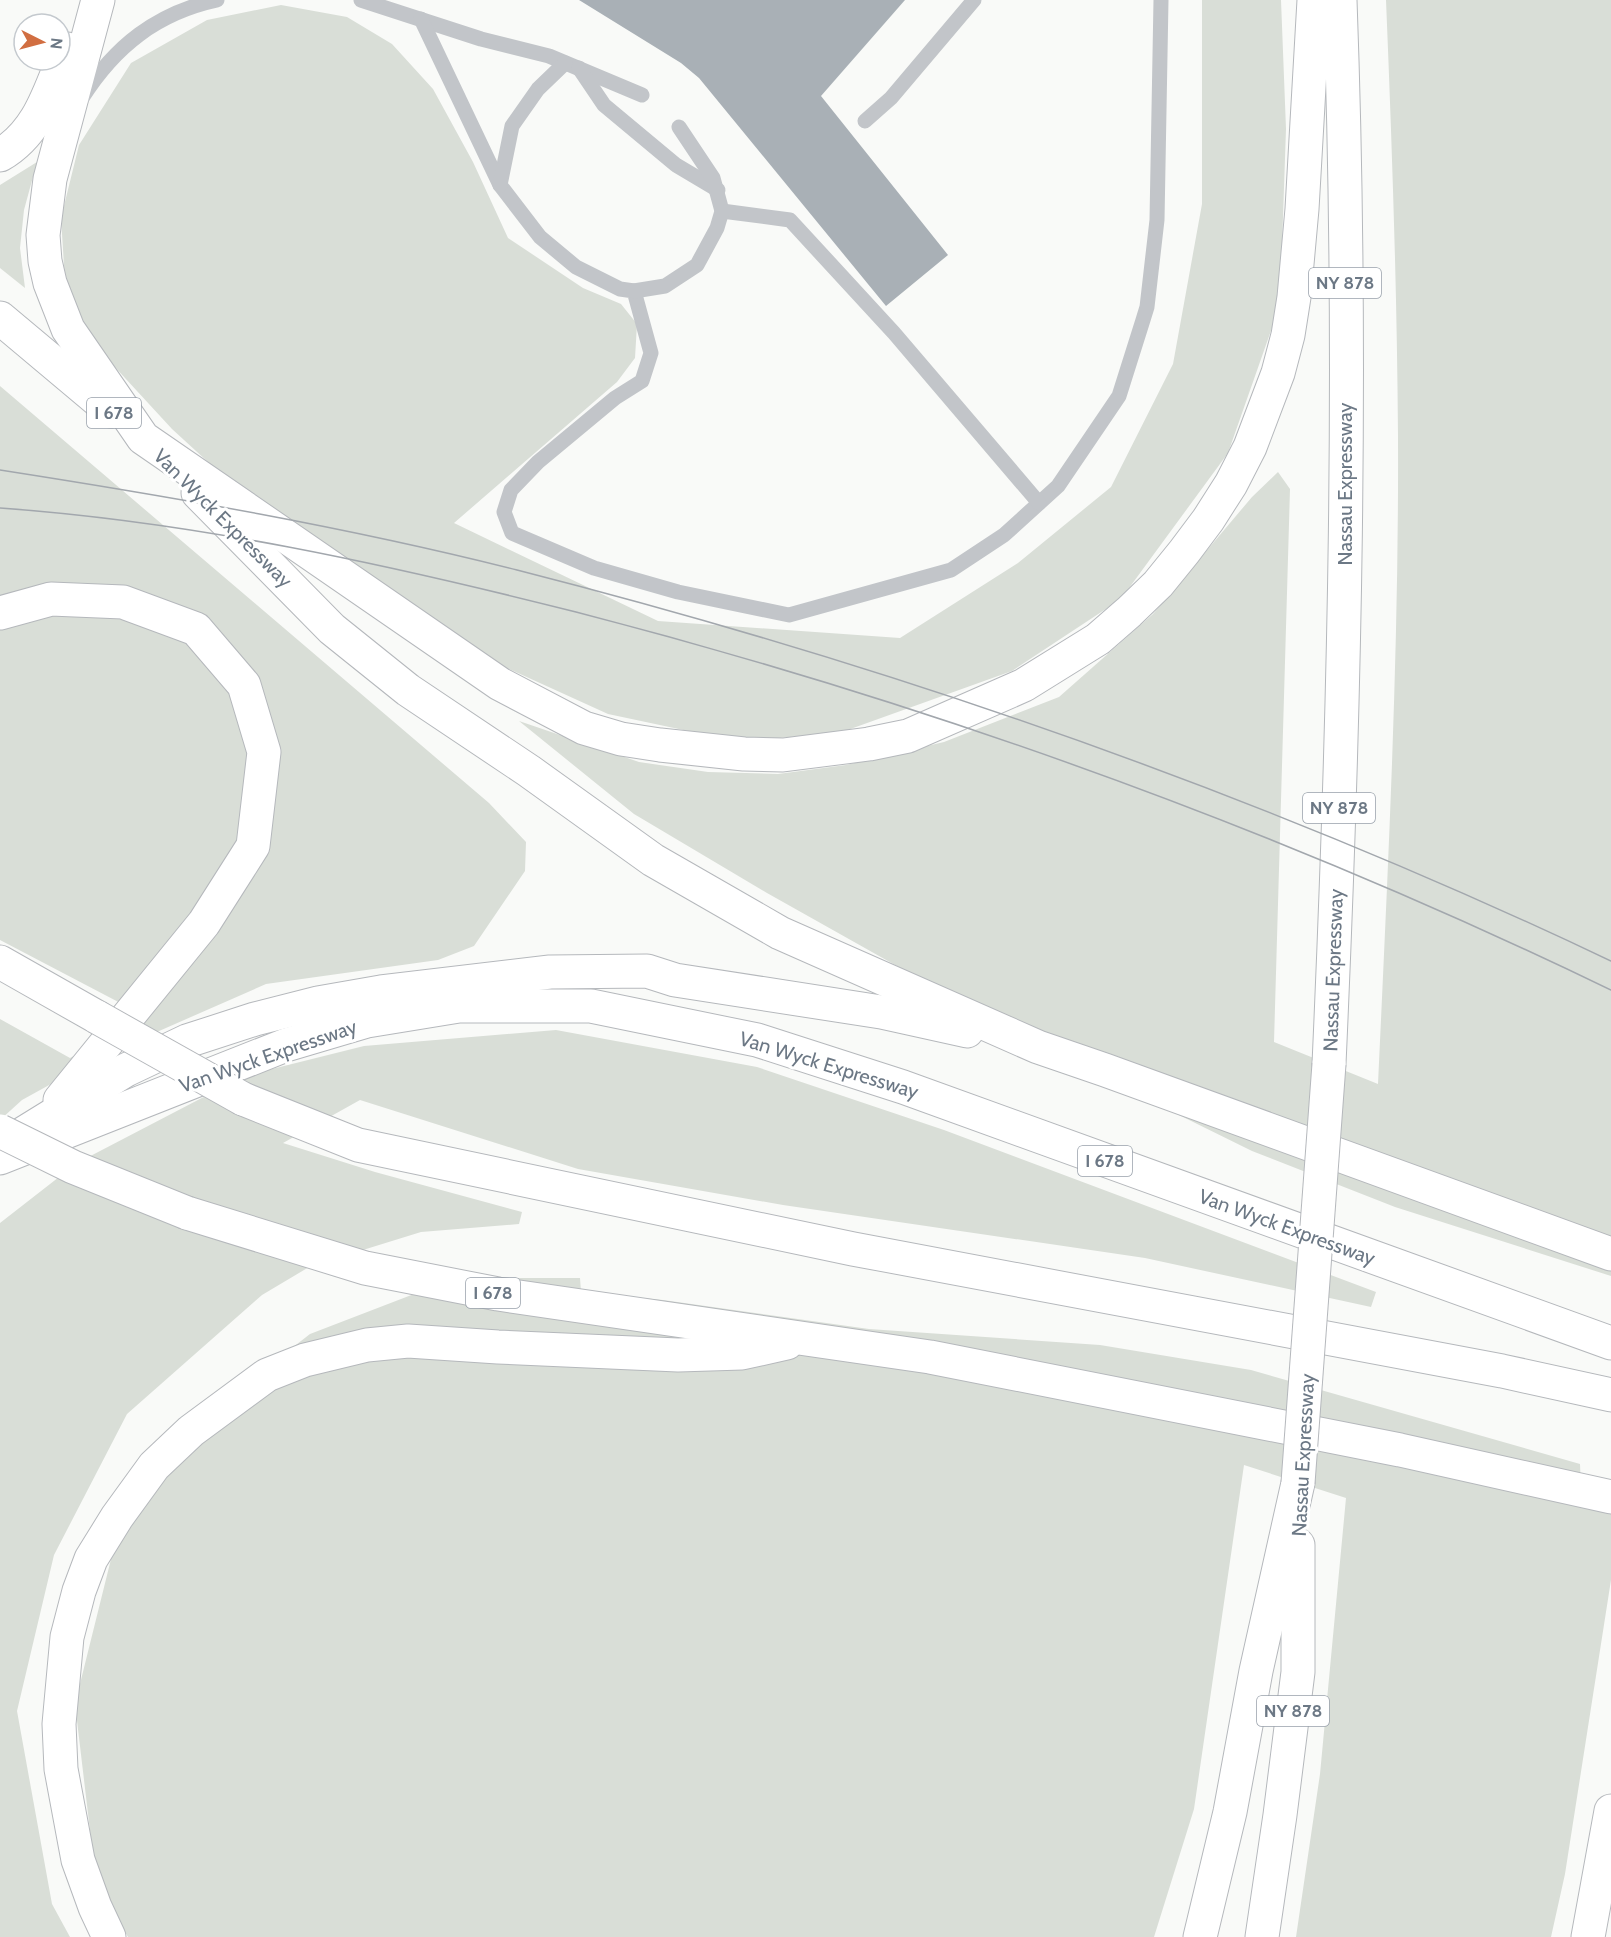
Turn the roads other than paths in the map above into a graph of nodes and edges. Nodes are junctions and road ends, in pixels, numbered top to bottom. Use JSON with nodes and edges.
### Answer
{"nodes":[{"id":1,"x":88,"y":0,"type":"edge"},
{"id":2,"x":98,"y":0,"type":"edge"},
{"id":3,"x":217,"y":0,"type":"edge"},
{"id":4,"x":361,"y":0,"type":"edge"},
{"id":5,"x":974,"y":0,"type":"edge"},
{"id":6,"x":1161,"y":0,"type":"edge"},
{"id":7,"x":1314,"y":0,"type":"edge"},
{"id":8,"x":1340,"y":0,"type":"edge"},
{"id":9,"x":421,"y":19,"type":"junction"},
{"id":10,"x":572,"y":65,"type":"junction"},
{"id":11,"x":642,"y":95,"type":"dead end"},
{"id":12,"x":865,"y":122,"type":"dead end"},
{"id":13,"x":679,"y":127,"type":"dead end"},
{"id":14,"x":63,"y":132,"type":"junction"},
{"id":15,"x":0,"y":155,"type":"edge"},
{"id":16,"x":500,"y":184,"type":"junction"},
{"id":17,"x":718,"y":190,"type":"junction"},
{"id":18,"x":722,"y":210,"type":"junction"},
{"id":19,"x":634,"y":291,"type":"junction"},
{"id":20,"x":0,"y":318,"type":"edge"},
{"id":21,"x":143,"y":438,"type":"junction"},
{"id":22,"x":1039,"y":503,"type":"junction"},
{"id":23,"x":0,"y":613,"type":"edge"},
{"id":24,"x":0,"y":962,"type":"edge"},
{"id":25,"x":1038,"y":1047,"type":"junction"},
{"id":26,"x":43,"y":1120,"type":"junction"},
{"id":27,"x":0,"y":1131,"type":"edge"},
{"id":28,"x":0,"y":1148,"type":"edge"},
{"id":29,"x":0,"y":1158,"type":"edge"},
{"id":30,"x":1604,"y":1251,"type":"edge"},
{"id":31,"x":806,"y":1339,"type":"junction"},
{"id":32,"x":1611,"y":1343,"type":"edge"},
{"id":33,"x":1611,"y":1395,"type":"edge"},
{"id":34,"x":1298,"y":1483,"type":"junction"},
{"id":35,"x":1606,"y":1495,"type":"edge"},
{"id":36,"x":1611,"y":1811,"type":"edge"},
{"id":37,"x":109,"y":1937,"type":"edge"},
{"id":38,"x":1200,"y":1937,"type":"edge"},
{"id":39,"x":1262,"y":1937,"type":"edge"},
{"id":40,"x":1588,"y":1937,"type":"edge"}],
"edges":[{"from":1,"to":15,"type":"main road"},
{"from":2,"to":14,"type":"main road"},
{"from":3,"to":14,"type":"lane"},
{"from":4,"to":9,"type":"lane"},
{"from":5,"to":12,"type":"lane"},
{"from":6,"to":22,"type":"lane"},
{"from":7,"to":21,"type":"main road"},
{"from":8,"to":34,"type":"main road","name":"Nassau Expressway","number":"NY 878","bridge":true},
{"from":9,"to":10,"type":"lane"},
{"from":9,"to":16,"type":"lane"},
{"from":10,"to":11,"type":"lane"},
{"from":10,"to":16,"type":"lane"},
{"from":10,"to":17,"type":"lane"},
{"from":13,"to":17,"type":"lane"},
{"from":14,"to":21,"type":"main road"},
{"from":16,"to":19,"type":"lane"},
{"from":17,"to":18,"type":"lane"},
{"from":18,"to":19,"type":"lane"},
{"from":18,"to":22,"type":"lane"},
{"from":19,"to":22,"type":"lane"},
{"from":20,"to":21,"type":"main road","name":"Van Wyck Expressway","number":"I 678"},
{"from":21,"to":25,"type":"main road","name":"Van Wyck Expressway","number":"I 678"},
{"from":23,"to":26,"type":"main road"},
{"from":24,"to":33,"type":"main road","bridge":true},
{"from":25,"to":26,"type":"main road"},
{"from":25,"to":30,"type":"main road"},
{"from":26,"to":28,"type":"main road"},
{"from":27,"to":31,"type":"main road","number":"I 678","bridge":true},
{"from":29,"to":32,"type":"main road","name":"Van Wyck Expressway","number":"I 678"},
{"from":31,"to":35,"type":"main road","number":"I 678"},
{"from":31,"to":37,"type":"main road"},
{"from":34,"to":38,"type":"main road"},
{"from":34,"to":39,"type":"main road","name":"Nassau Expressway","number":"NY 878"},
{"from":36,"to":40,"type":"main road"}]}
